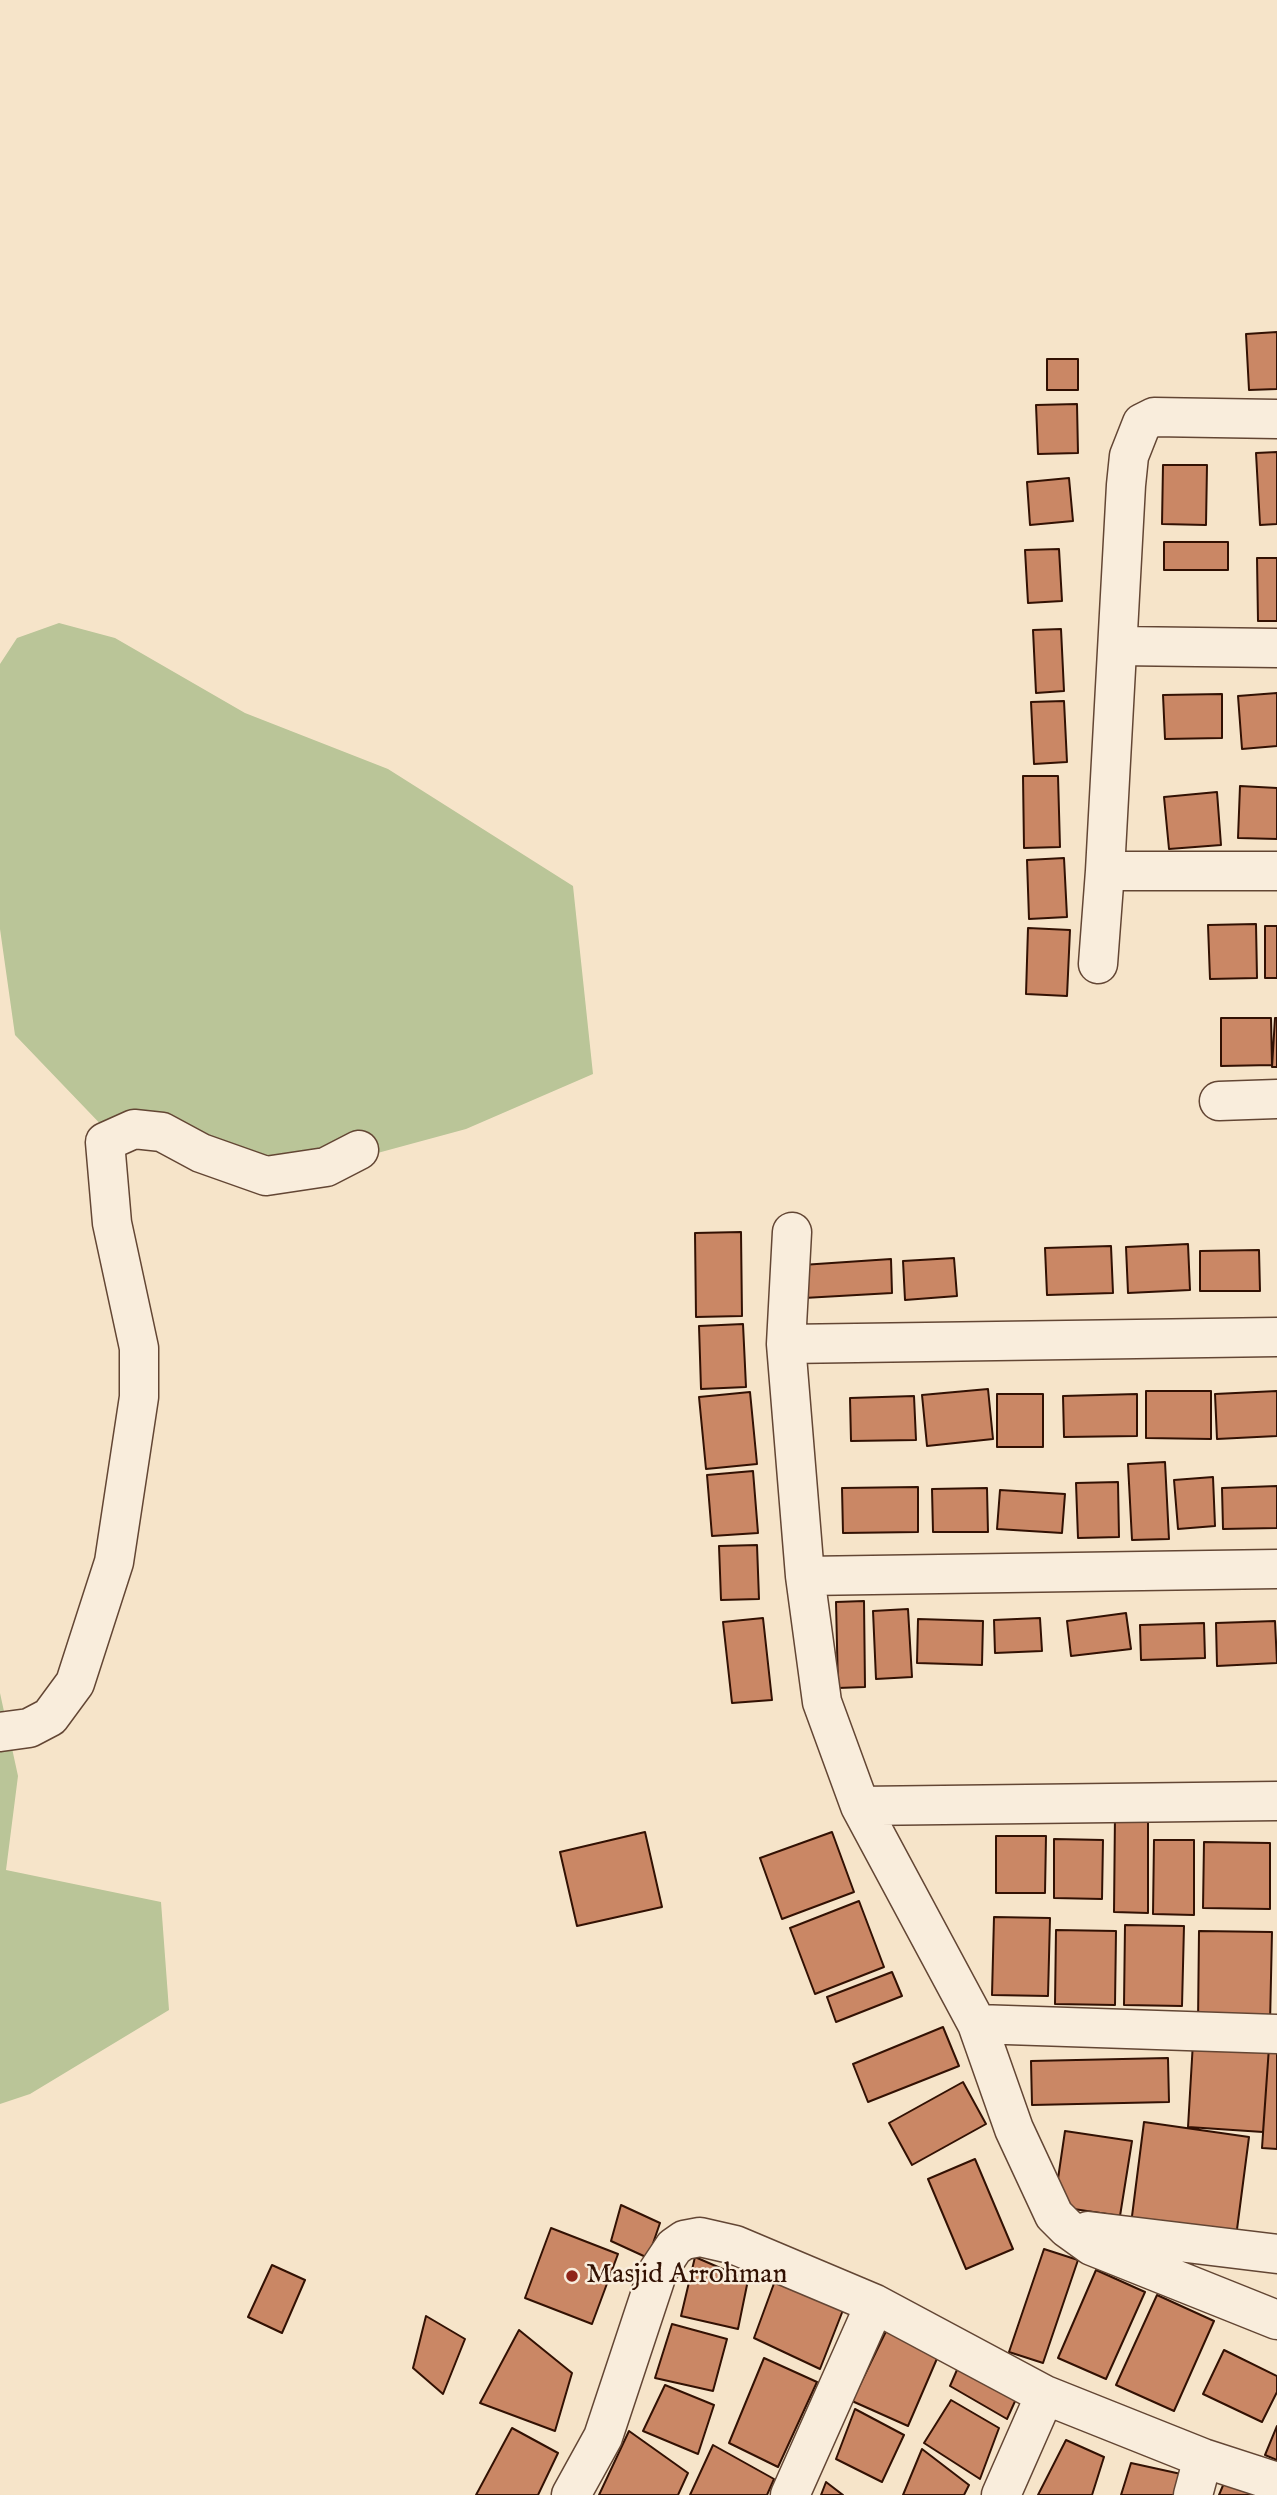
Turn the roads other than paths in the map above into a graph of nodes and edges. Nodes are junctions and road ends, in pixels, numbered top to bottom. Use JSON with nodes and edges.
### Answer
{"nodes":[{"id":1,"x":1277,"y":419,"type":"edge"},
{"id":2,"x":1118,"y":646,"type":"junction"},
{"id":3,"x":1277,"y":648,"type":"edge"},
{"id":4,"x":1105,"y":871,"type":"junction"},
{"id":5,"x":1277,"y":871,"type":"edge"},
{"id":6,"x":1097,"y":964,"type":"dead end"},
{"id":7,"x":1277,"y":1098,"type":"edge"},
{"id":8,"x":1219,"y":1101,"type":"dead end"},
{"id":9,"x":359,"y":1150,"type":"dead end"},
{"id":10,"x":792,"y":1232,"type":"dead end"},
{"id":11,"x":1277,"y":1337,"type":"edge"},
{"id":12,"x":786,"y":1344,"type":"junction"},
{"id":13,"x":1277,"y":1569,"type":"edge"},
{"id":14,"x":805,"y":1576,"type":"junction"},
{"id":15,"x":0,"y":1732,"type":"edge"},
{"id":16,"x":1277,"y":1801,"type":"edge"},
{"id":17,"x":860,"y":1806,"type":"junction"},
{"id":18,"x":977,"y":2024,"type":"junction"},
{"id":19,"x":1277,"y":2034,"type":"edge"},
{"id":20,"x":1067,"y":2228,"type":"junction"},
{"id":21,"x":1277,"y":2254,"type":"edge"},
{"id":22,"x":875,"y":2304,"type":"junction"},
{"id":23,"x":1277,"y":2320,"type":"edge"},
{"id":24,"x":1045,"y":2395,"type":"junction"},
{"id":25,"x":1203,"y":2458,"type":"junction"},
{"id":26,"x":1277,"y":2482,"type":"edge"},
{"id":27,"x":571,"y":2495,"type":"edge"},
{"id":28,"x":790,"y":2495,"type":"edge"},
{"id":29,"x":1001,"y":2495,"type":"edge"},
{"id":30,"x":1193,"y":2495,"type":"edge"}],
"edges":[{"from":1,"to":2,"type":"street"},
{"from":2,"to":3,"type":"street"},
{"from":2,"to":4,"type":"street"},
{"from":4,"to":5,"type":"street"},
{"from":4,"to":6,"type":"street"},
{"from":7,"to":8,"type":"street"},
{"from":9,"to":15,"type":"street"},
{"from":10,"to":12,"type":"street"},
{"from":11,"to":12,"type":"street"},
{"from":12,"to":14,"type":"street"},
{"from":13,"to":14,"type":"street"},
{"from":14,"to":17,"type":"street"},
{"from":16,"to":17,"type":"street"},
{"from":17,"to":18,"type":"street"},
{"from":18,"to":19,"type":"street"},
{"from":18,"to":20,"type":"street"},
{"from":20,"to":21,"type":"street"},
{"from":20,"to":23,"type":"street"},
{"from":22,"to":24,"type":"street"},
{"from":22,"to":27,"type":"street"},
{"from":22,"to":28,"type":"street"},
{"from":24,"to":25,"type":"street"},
{"from":24,"to":29,"type":"street"},
{"from":25,"to":26,"type":"street"},
{"from":25,"to":30,"type":"street"}]}
